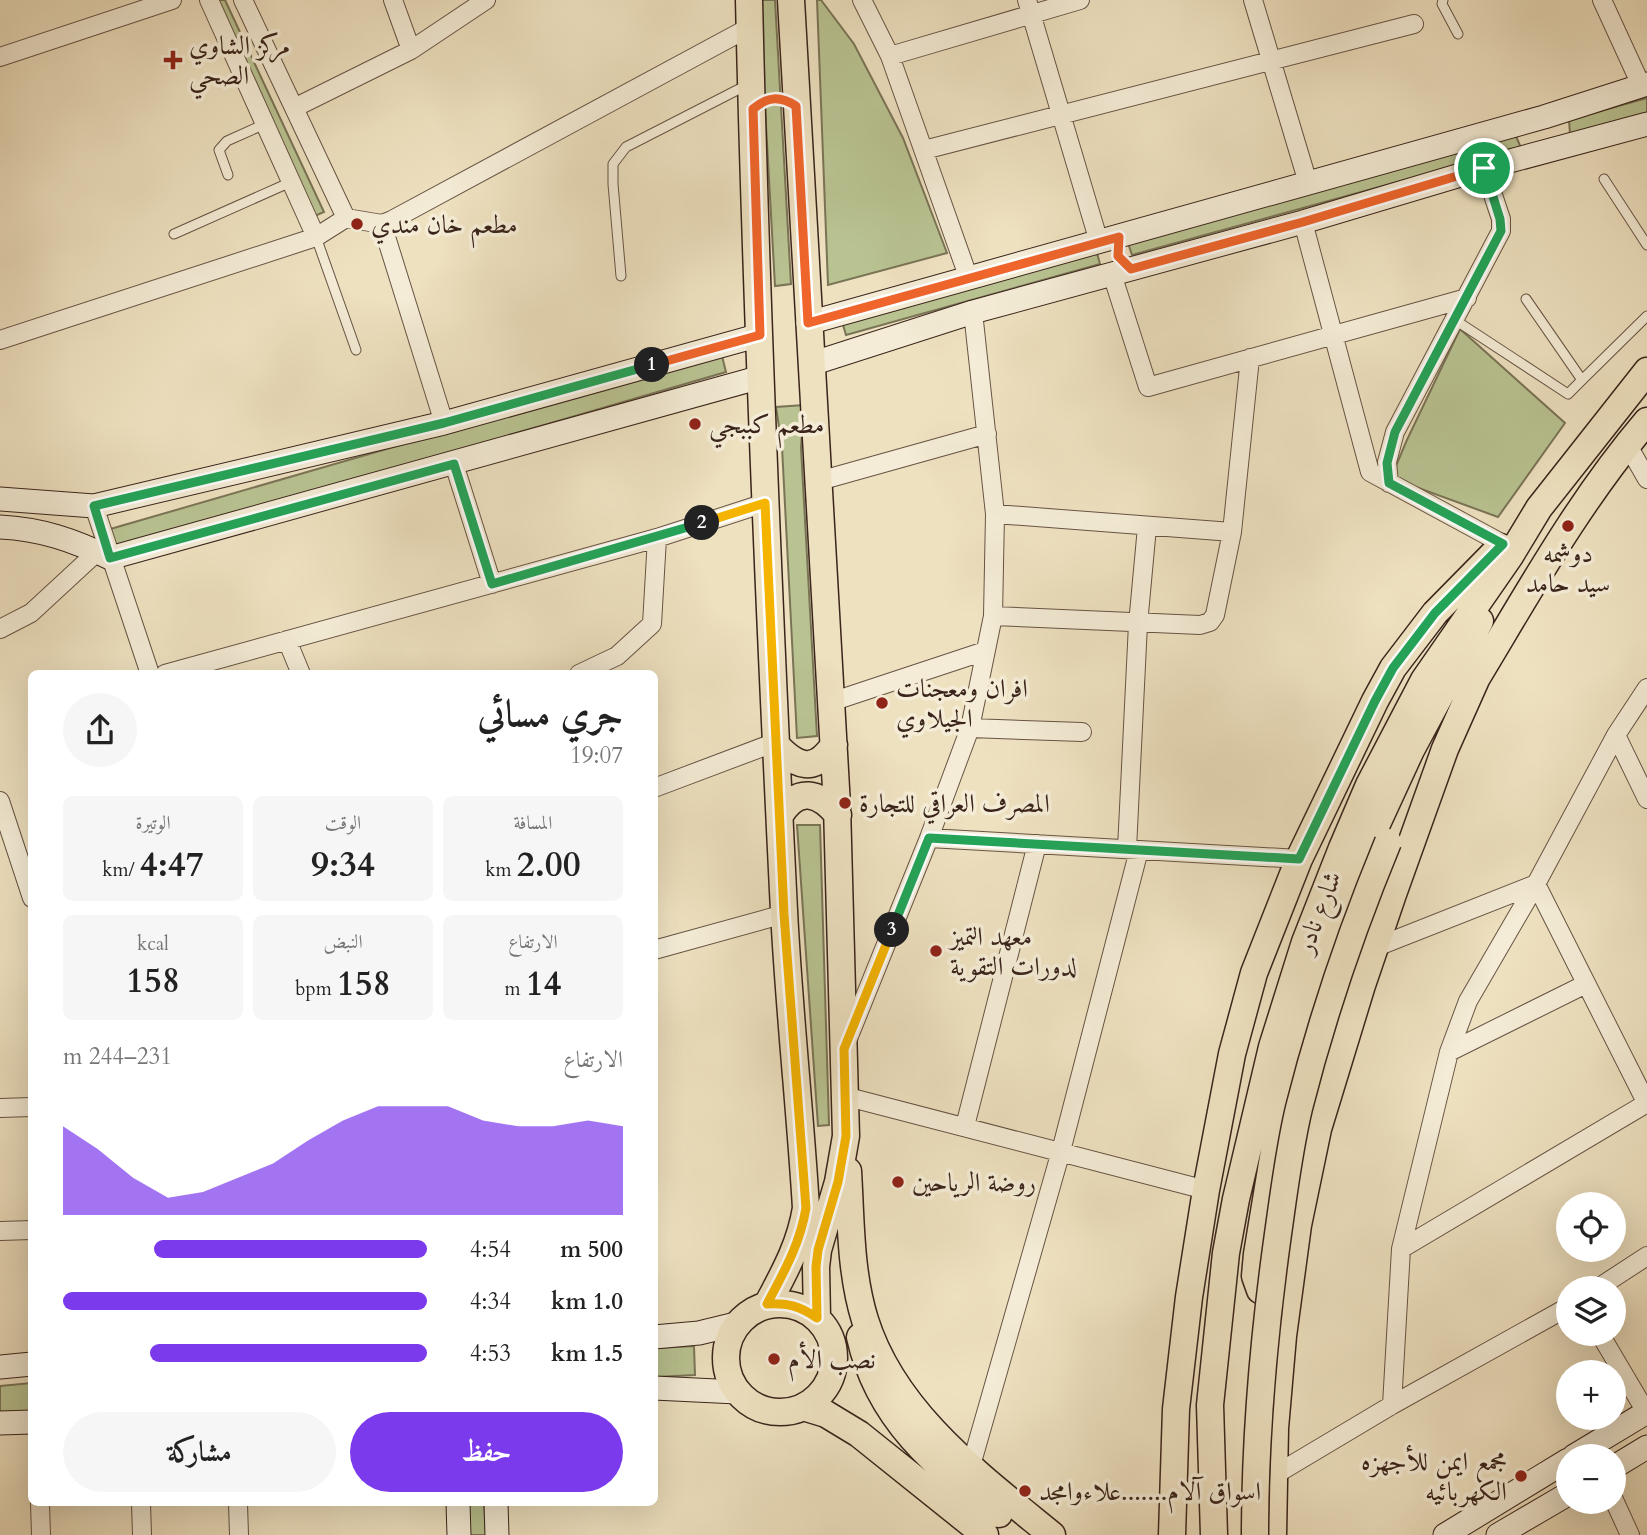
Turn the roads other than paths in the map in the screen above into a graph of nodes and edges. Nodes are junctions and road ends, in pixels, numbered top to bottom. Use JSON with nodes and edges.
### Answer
{"nodes":[{"id":1,"x":172,"y":0,"type":"edge"},
{"id":2,"x":209,"y":0,"type":"edge"},
{"id":3,"x":243,"y":0,"type":"edge"},
{"id":4,"x":393,"y":0,"type":"edge"},
{"id":5,"x":486,"y":0,"type":"edge"},
{"id":6,"x":749,"y":0,"type":"edge"},
{"id":7,"x":791,"y":0,"type":"edge"},
{"id":8,"x":862,"y":0,"type":"edge"},
{"id":9,"x":1080,"y":0,"type":"edge"},
{"id":10,"x":1254,"y":0,"type":"edge"},
{"id":11,"x":1443,"y":0,"type":"edge"},
{"id":12,"x":1602,"y":0,"type":"edge"},
{"id":13,"x":1028,"y":7,"type":"edge"},
{"id":14,"x":1414,"y":24,"type":"dead end"},
{"id":15,"x":750,"y":27,"type":"junction"},
{"id":16,"x":1458,"y":34,"type":"dead end"},
{"id":17,"x":411,"y":50,"type":"junction"},
{"id":18,"x":890,"y":55,"type":"junction"},
{"id":19,"x":0,"y":57,"type":"edge"},
{"id":20,"x":1271,"y":61,"type":"junction"},
{"id":21,"x":1644,"y":85,"type":"edge"},
{"id":22,"x":752,"y":96,"type":"junction"},
{"id":23,"x":796,"y":106,"type":"junction"},
{"id":24,"x":295,"y":108,"type":"junction"},
{"id":25,"x":1560,"y":112,"type":"junction"},
{"id":26,"x":1061,"y":115,"type":"junction"},
{"id":27,"x":265,"y":124,"type":"junction"},
{"id":28,"x":1517,"y":124,"type":"junction"},
{"id":29,"x":1647,"y":124,"type":"edge"},
{"id":30,"x":1573,"y":145,"type":"junction"},
{"id":31,"x":924,"y":150,"type":"junction"},
{"id":32,"x":1524,"y":158,"type":"junction"},
{"id":33,"x":1484,"y":168,"type":"junction"},
{"id":34,"x":228,"y":174,"type":"dead end"},
{"id":35,"x":1604,"y":179,"type":"dead end"},
{"id":36,"x":292,"y":182,"type":"junction"},
{"id":37,"x":1308,"y":183,"type":"junction"},
{"id":38,"x":346,"y":218,"type":"junction"},
{"id":39,"x":1303,"y":222,"type":"junction"},
{"id":40,"x":382,"y":223,"type":"junction"},
{"id":41,"x":174,"y":234,"type":"dead end"},
{"id":42,"x":316,"y":237,"type":"junction"},
{"id":43,"x":1109,"y":240,"type":"junction"},
{"id":44,"x":1647,"y":245,"type":"edge"},
{"id":45,"x":1121,"y":272,"type":"junction"},
{"id":46,"x":621,"y":276,"type":"dead end"},
{"id":47,"x":969,"y":279,"type":"junction"},
{"id":48,"x":1467,"y":298,"type":"junction"},
{"id":49,"x":1525,"y":299,"type":"dead end"},
{"id":50,"x":973,"y":312,"type":"junction"},
{"id":51,"x":1647,"y":316,"type":"edge"},
{"id":52,"x":1455,"y":320,"type":"junction"},
{"id":53,"x":808,"y":323,"type":"junction"},
{"id":54,"x":1333,"y":334,"type":"junction"},
{"id":55,"x":760,"y":335,"type":"junction"},
{"id":56,"x":0,"y":340,"type":"edge"},
{"id":57,"x":356,"y":350,"type":"dead end"},
{"id":58,"x":1250,"y":358,"type":"junction"},
{"id":59,"x":811,"y":364,"type":"junction"},
{"id":60,"x":1646,"y":371,"type":"edge"},
{"id":61,"x":761,"y":377,"type":"junction"},
{"id":62,"x":1582,"y":380,"type":"junction"},
{"id":63,"x":1647,"y":421,"type":"edge"},
{"id":64,"x":444,"y":423,"type":"junction"},
{"id":65,"x":987,"y":434,"type":"junction"},
{"id":66,"x":1627,"y":444,"type":"junction"},
{"id":67,"x":454,"y":464,"type":"junction"},
{"id":68,"x":1647,"y":479,"type":"edge"},
{"id":69,"x":818,"y":481,"type":"junction"},
{"id":70,"x":1389,"y":483,"type":"junction"},
{"id":71,"x":0,"y":499,"type":"edge"},
{"id":72,"x":765,"y":503,"type":"junction"},
{"id":73,"x":94,"y":506,"type":"junction"},
{"id":74,"x":995,"y":514,"type":"junction"},
{"id":75,"x":0,"y":527,"type":"edge"},
{"id":76,"x":1147,"y":527,"type":"junction"},
{"id":77,"x":1232,"y":532,"type":"junction"},
{"id":78,"x":657,"y":538,"type":"junction"},
{"id":79,"x":1509,"y":549,"type":"junction"},
{"id":80,"x":104,"y":555,"type":"junction"},
{"id":81,"x":492,"y":584,"type":"junction"},
{"id":82,"x":993,"y":616,"type":"junction"},
{"id":83,"x":1138,"y":624,"type":"junction"},
{"id":84,"x":0,"y":629,"type":"edge"},
{"id":85,"x":287,"y":640,"type":"junction"},
{"id":86,"x":985,"y":651,"type":"junction"},
{"id":87,"x":148,"y":670,"type":"edge"},
{"id":88,"x":179,"y":670,"type":"edge"},
{"id":89,"x":299,"y":670,"type":"edge"},
{"id":90,"x":587,"y":670,"type":"edge"},
{"id":91,"x":1478,"y":675,"type":"junction"},
{"id":92,"x":1647,"y":688,"type":"edge"},
{"id":93,"x":831,"y":702,"type":"junction"},
{"id":94,"x":970,"y":728,"type":"junction"},
{"id":95,"x":1082,"y":732,"type":"dead end"},
{"id":96,"x":1616,"y":734,"type":"junction"},
{"id":97,"x":776,"y":743,"type":"junction"},
{"id":98,"x":834,"y":746,"type":"junction"},
{"id":99,"x":658,"y":787,"type":"edge"},
{"id":100,"x":1647,"y":799,"type":"edge"},
{"id":101,"x":0,"y":801,"type":"edge"},
{"id":102,"x":780,"y":815,"type":"junction"},
{"id":103,"x":838,"y":815,"type":"junction"},
{"id":104,"x":929,"y":838,"type":"junction"},
{"id":105,"x":1037,"y":844,"type":"junction"},
{"id":106,"x":1133,"y":850,"type":"junction"},
{"id":107,"x":1299,"y":859,"type":"junction"},
{"id":108,"x":1536,"y":884,"type":"junction"},
{"id":109,"x":28,"y":886,"type":"edge"},
{"id":110,"x":784,"y":914,"type":"junction"},
{"id":111,"x":1374,"y":948,"type":"junction"},
{"id":112,"x":658,"y":949,"type":"edge"},
{"id":113,"x":1586,"y":984,"type":"junction"},
{"id":114,"x":844,"y":1049,"type":"junction"},
{"id":115,"x":1449,"y":1052,"type":"junction"},
{"id":116,"x":844,"y":1096,"type":"junction"},
{"id":117,"x":1647,"y":1103,"type":"edge"},
{"id":118,"x":28,"y":1107,"type":"edge"},
{"id":119,"x":0,"y":1108,"type":"edge"},
{"id":120,"x":965,"y":1126,"type":"junction"},
{"id":121,"x":846,"y":1136,"type":"junction"},
{"id":122,"x":1061,"y":1151,"type":"junction"},
{"id":123,"x":1206,"y":1190,"type":"junction"},
{"id":124,"x":28,"y":1230,"type":"edge"},
{"id":125,"x":0,"y":1231,"type":"edge"},
{"id":126,"x":1401,"y":1249,"type":"junction"},
{"id":127,"x":1647,"y":1256,"type":"edge"},
{"id":128,"x":1290,"y":1272,"type":"junction"},
{"id":129,"x":1616,"y":1276,"type":"edge"},
{"id":130,"x":767,"y":1304,"type":"junction"},
{"id":131,"x":1556,"y":1314,"type":"edge"},
{"id":132,"x":817,"y":1318,"type":"junction"},
{"id":133,"x":736,"y":1324,"type":"junction"},
{"id":134,"x":658,"y":1336,"type":"edge"},
{"id":135,"x":1607,"y":1346,"type":"edge"},
{"id":136,"x":28,"y":1364,"type":"edge"},
{"id":137,"x":0,"y":1367,"type":"edge"},
{"id":138,"x":658,"y":1388,"type":"edge"},
{"id":139,"x":737,"y":1392,"type":"junction"},
{"id":140,"x":1392,"y":1405,"type":"junction"},
{"id":141,"x":803,"y":1407,"type":"junction"},
{"id":142,"x":1647,"y":1412,"type":"edge"},
{"id":143,"x":28,"y":1422,"type":"edge"},
{"id":144,"x":0,"y":1423,"type":"edge"},
{"id":145,"x":1594,"y":1444,"type":"edge"},
{"id":146,"x":1647,"y":1447,"type":"edge"},
{"id":147,"x":1626,"y":1460,"type":"edge"},
{"id":148,"x":1556,"y":1467,"type":"edge"},
{"id":149,"x":1172,"y":1475,"type":"junction"},
{"id":150,"x":1273,"y":1476,"type":"junction"},
{"id":151,"x":966,"y":1478,"type":"junction"},
{"id":152,"x":1556,"y":1501,"type":"edge"},
{"id":153,"x":40,"y":1506,"type":"edge"},
{"id":154,"x":141,"y":1506,"type":"edge"},
{"id":155,"x":238,"y":1506,"type":"edge"},
{"id":156,"x":458,"y":1506,"type":"edge"},
{"id":157,"x":496,"y":1506,"type":"edge"},
{"id":158,"x":1620,"y":1514,"type":"edge"},
{"id":159,"x":1269,"y":1530,"type":"edge"},
{"id":160,"x":41,"y":1535,"type":"edge"},
{"id":161,"x":142,"y":1535,"type":"edge"},
{"id":162,"x":239,"y":1535,"type":"edge"},
{"id":163,"x":459,"y":1535,"type":"edge"},
{"id":164,"x":497,"y":1535,"type":"edge"},
{"id":165,"x":985,"y":1535,"type":"edge"},
{"id":166,"x":1027,"y":1535,"type":"edge"},
{"id":167,"x":1052,"y":1535,"type":"edge"},
{"id":168,"x":1156,"y":1535,"type":"edge"},
{"id":169,"x":1172,"y":1535,"type":"edge"},
{"id":170,"x":1214,"y":1535,"type":"edge"},
{"id":171,"x":1445,"y":1535,"type":"edge"},
{"id":172,"x":1498,"y":1535,"type":"edge"},
{"id":173,"x":1630,"y":1535,"type":"edge"}],
"edges":[{"from":1,"to":19,"type":"street"},
{"from":2,"to":27,"type":"street"},
{"from":3,"to":24,"type":"street"},
{"from":4,"to":17,"type":"street"},
{"from":5,"to":17,"type":"street"},
{"from":6,"to":15,"type":"main road"},
{"from":7,"to":23,"type":"main road"},
{"from":8,"to":18,"type":"street"},
{"from":9,"to":13,"type":"street"},
{"from":10,"to":20,"type":"street"},
{"from":11,"to":16,"type":"lane"},
{"from":12,"to":21,"type":"street"},
{"from":13,"to":18,"type":"street"},
{"from":13,"to":26,"type":"street"},
{"from":14,"to":20,"type":"street"},
{"from":15,"to":22,"type":"main road"},
{"from":15,"to":40,"type":"street"},
{"from":17,"to":24,"type":"street"},
{"from":18,"to":31,"type":"street"},
{"from":20,"to":26,"type":"street"},
{"from":20,"to":37,"type":"street"},
{"from":21,"to":25,"type":"street"},
{"from":22,"to":23,"type":"main road"},
{"from":22,"to":46,"type":"lane"},
{"from":22,"to":55,"type":"main road"},
{"from":23,"to":53,"type":"main road"},
{"from":24,"to":38,"type":"street"},
{"from":25,"to":28,"type":"street"},
{"from":25,"to":30,"type":"street"},
{"from":26,"to":31,"type":"street"},
{"from":26,"to":43,"type":"street"},
{"from":27,"to":34,"type":"lane"},
{"from":27,"to":36,"type":"street"},
{"from":28,"to":32,"type":"street"},
{"from":28,"to":37,"type":"street"},
{"from":29,"to":30,"type":"street"},
{"from":30,"to":32,"type":"street"},
{"from":31,"to":47,"type":"street"},
{"from":32,"to":33,"type":"street"},
{"from":33,"to":39,"type":"street"},
{"from":33,"to":48,"type":"street"},
{"from":35,"to":44,"type":"lane"},
{"from":36,"to":41,"type":"lane"},
{"from":36,"to":42,"type":"street"},
{"from":37,"to":43,"type":"street"},
{"from":38,"to":40,"type":"street"},
{"from":38,"to":42,"type":"street"},
{"from":39,"to":45,"type":"street"},
{"from":39,"to":54,"type":"street"},
{"from":40,"to":64,"type":"street"},
{"from":42,"to":56,"type":"street"},
{"from":42,"to":57,"type":"lane"},
{"from":43,"to":45,"type":"street"},
{"from":43,"to":47,"type":"street"},
{"from":45,"to":50,"type":"street"},
{"from":45,"to":58,"type":"street"},
{"from":47,"to":53,"type":"street"},
{"from":48,"to":52,"type":"street"},
{"from":48,"to":54,"type":"street"},
{"from":49,"to":62,"type":"lane"},
{"from":50,"to":59,"type":"street"},
{"from":50,"to":65,"type":"street"},
{"from":51,"to":62,"type":"lane"},
{"from":52,"to":62,"type":"lane"},
{"from":52,"to":70,"type":"street"},
{"from":53,"to":59,"type":"main road"},
{"from":54,"to":58,"type":"street"},
{"from":54,"to":70,"type":"street"},
{"from":55,"to":61,"type":"main road"},
{"from":55,"to":64,"type":"street"},
{"from":58,"to":77,"type":"street"},
{"from":59,"to":69,"type":"main road"},
{"from":60,"to":79,"type":"main road"},
{"from":61,"to":67,"type":"street"},
{"from":61,"to":72,"type":"main road"},
{"from":63,"to":66,"type":"main road","name":"شارع نادر"},
{"from":64,"to":73,"type":"street"},
{"from":65,"to":69,"type":"street"},
{"from":65,"to":74,"type":"street"},
{"from":66,"to":68,"type":"street"},
{"from":66,"to":91,"type":"main road","name":"شارع نادر"},
{"from":67,"to":80,"type":"street"},
{"from":67,"to":81,"type":"street"},
{"from":69,"to":93,"type":"main road"},
{"from":70,"to":79,"type":"street"},
{"from":71,"to":73,"type":"street"},
{"from":72,"to":78,"type":"street"},
{"from":72,"to":97,"type":"main road"},
{"from":73,"to":80,"type":"street"},
{"from":74,"to":76,"type":"street"},
{"from":74,"to":82,"type":"street"},
{"from":75,"to":80,"type":"street"},
{"from":76,"to":77,"type":"street"},
{"from":76,"to":83,"type":"street"},
{"from":77,"to":83,"type":"street"},
{"from":78,"to":81,"type":"street"},
{"from":78,"to":90,"type":"street"},
{"from":79,"to":107,"type":"main road"},
{"from":79,"to":128,"type":"main road"},
{"from":79,"to":170,"type":"main road","name":"شارع نادر"},
{"from":80,"to":84,"type":"street"},
{"from":80,"to":87,"type":"street"},
{"from":81,"to":85,"type":"street"},
{"from":82,"to":83,"type":"street"},
{"from":82,"to":86,"type":"street"},
{"from":83,"to":106,"type":"street"},
{"from":85,"to":88,"type":"street"},
{"from":85,"to":89,"type":"street"},
{"from":86,"to":93,"type":"street"},
{"from":86,"to":94,"type":"street"},
{"from":91,"to":111,"type":"main road"},
{"from":91,"to":159,"type":"main road","name":"شارع نادر","bridge":true},
{"from":92,"to":96,"type":"street"},
{"from":93,"to":98,"type":"main road"},
{"from":94,"to":95,"type":"street"},
{"from":94,"to":104,"type":"street"},
{"from":96,"to":100,"type":"street"},
{"from":96,"to":108,"type":"street"},
{"from":97,"to":98,"type":"main road"},
{"from":97,"to":99,"type":"street"},
{"from":97,"to":102,"type":"main road"},
{"from":98,"to":103,"type":"main road"},
{"from":101,"to":109,"type":"street"},
{"from":102,"to":103,"type":"main road"},
{"from":102,"to":110,"type":"main road"},
{"from":103,"to":114,"type":"main road"},
{"from":104,"to":105,"type":"street"},
{"from":104,"to":114,"type":"street"},
{"from":105,"to":106,"type":"street"},
{"from":105,"to":120,"type":"street"},
{"from":106,"to":107,"type":"street"},
{"from":106,"to":122,"type":"street"},
{"from":107,"to":123,"type":"main road"},
{"from":108,"to":111,"type":"street"},
{"from":108,"to":113,"type":"street"},
{"from":108,"to":115,"type":"street"},
{"from":110,"to":112,"type":"street"},
{"from":110,"to":130,"type":"main road"},
{"from":111,"to":128,"type":"main road"},
{"from":113,"to":115,"type":"street"},
{"from":113,"to":117,"type":"street"},
{"from":114,"to":116,"type":"main road"},
{"from":115,"to":126,"type":"street"},
{"from":116,"to":120,"type":"street"},
{"from":116,"to":121,"type":"main road"},
{"from":117,"to":126,"type":"street"},
{"from":118,"to":119,"type":"street"},
{"from":120,"to":122,"type":"street"},
{"from":121,"to":132,"type":"main road"},
{"from":121,"to":151,"type":"main road"},
{"from":122,"to":123,"type":"street"},
{"from":122,"to":151,"type":"street"},
{"from":123,"to":149,"type":"main road"},
{"from":124,"to":125,"type":"street"},
{"from":126,"to":140,"type":"street"},
{"from":127,"to":129,"type":"street"},
{"from":128,"to":150,"type":"main road"},
{"from":130,"to":132,"type":"main road"},
{"from":130,"to":133,"type":"main road"},
{"from":131,"to":140,"type":"street"},
{"from":132,"to":141,"type":"main road"},
{"from":133,"to":134,"type":"street"},
{"from":133,"to":139,"type":"main road"},
{"from":135,"to":142,"type":"street"},
{"from":136,"to":137,"type":"street"},
{"from":138,"to":139,"type":"street"},
{"from":139,"to":141,"type":"main road"},
{"from":140,"to":150,"type":"street"},
{"from":141,"to":165,"type":"main road"},
{"from":142,"to":145,"type":"street"},
{"from":143,"to":144,"type":"street"},
{"from":146,"to":147,"type":"street"},
{"from":148,"to":171,"type":"street"},
{"from":149,"to":168,"type":"main road"},
{"from":149,"to":169,"type":"main road"},
{"from":150,"to":159,"type":"main road"},
{"from":151,"to":166,"type":"main road"},
{"from":151,"to":167,"type":"main road"},
{"from":152,"to":172,"type":"street"},
{"from":153,"to":160,"type":"street"},
{"from":154,"to":161,"type":"street"},
{"from":155,"to":162,"type":"street"},
{"from":156,"to":163,"type":"street"},
{"from":157,"to":164,"type":"street"},
{"from":158,"to":173,"type":"street"}]}
